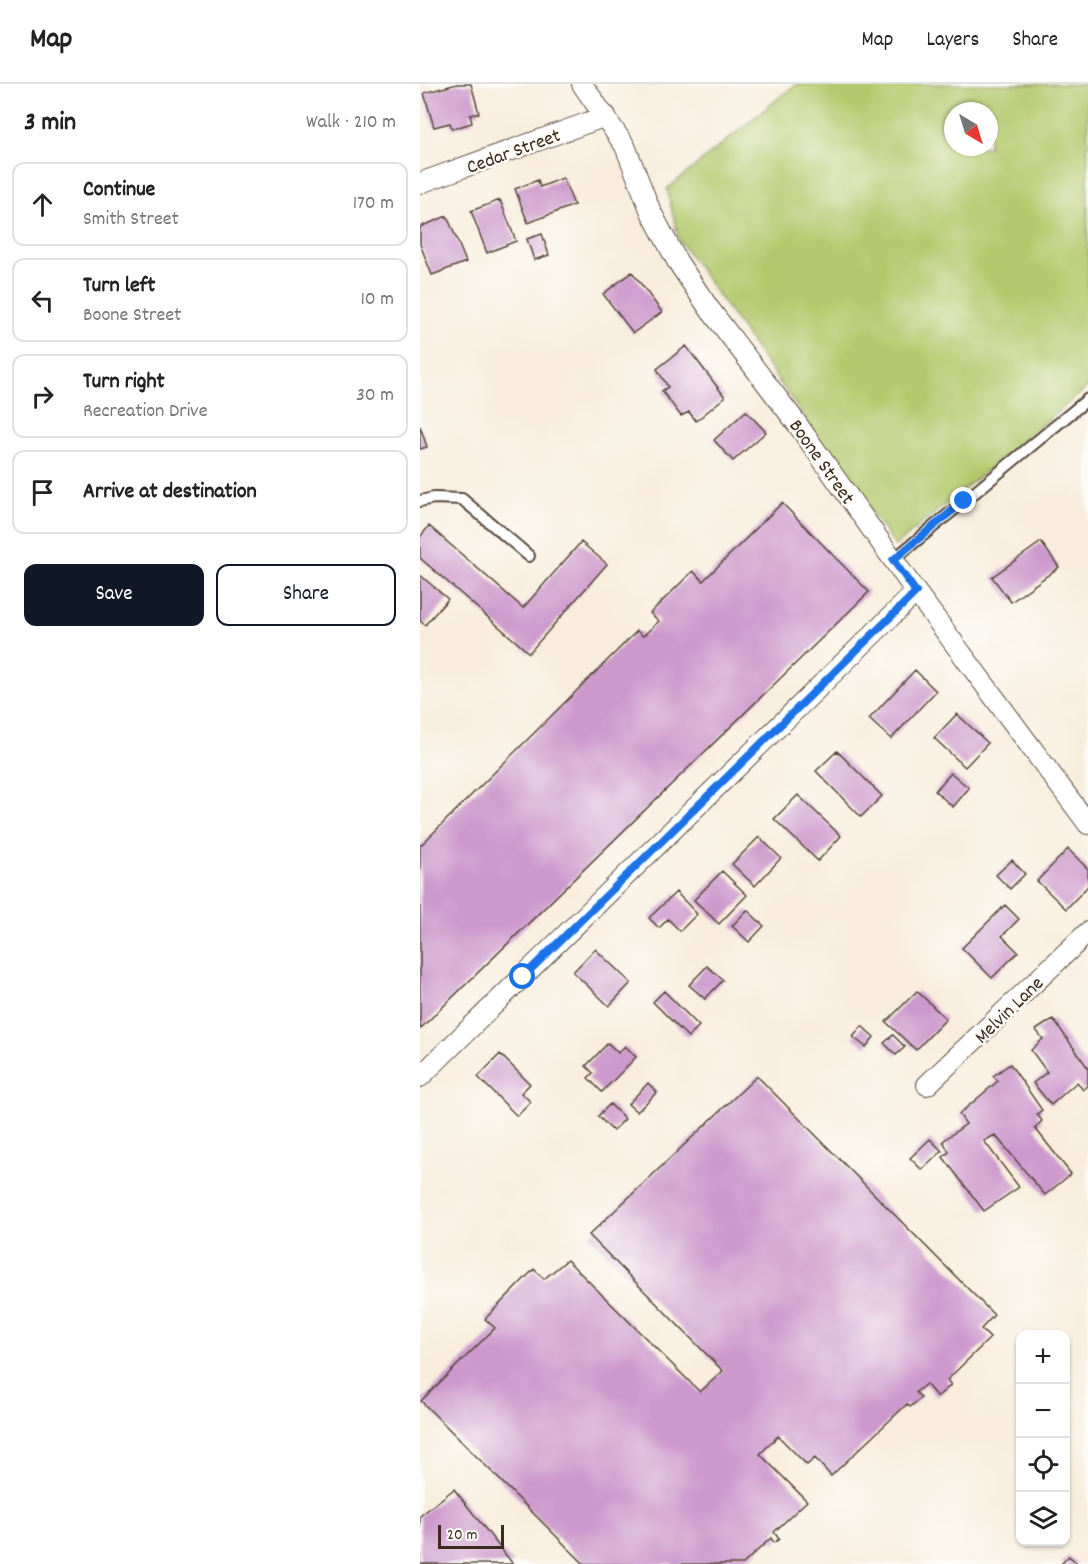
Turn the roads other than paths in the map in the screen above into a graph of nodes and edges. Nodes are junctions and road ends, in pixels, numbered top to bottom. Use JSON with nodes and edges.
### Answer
{"nodes":[{"id":1,"x":582,"y":84,"type":"edge"},
{"id":2,"x":606,"y":116,"type":"junction"},
{"id":3,"x":420,"y":183,"type":"edge"},
{"id":4,"x":1088,"y":399,"type":"edge"},
{"id":5,"x":420,"y":501,"type":"edge"},
{"id":6,"x":529,"y":556,"type":"dead end"},
{"id":7,"x":893,"y":560,"type":"junction"},
{"id":8,"x":916,"y":592,"type":"junction"},
{"id":9,"x":1088,"y":824,"type":"edge"},
{"id":10,"x":1088,"y":932,"type":"edge"},
{"id":11,"x":420,"y":1077,"type":"edge"},
{"id":12,"x":927,"y":1085,"type":"dead end"}],
"edges":[{"from":1,"to":2,"type":"street","name":"Boone Street"},
{"from":2,"to":3,"type":"street","name":"Cedar Street"},
{"from":2,"to":7,"type":"street","name":"Boone Street"},
{"from":4,"to":7,"type":"lane"},
{"from":5,"to":6,"type":"lane"},
{"from":7,"to":8,"type":"street","name":"Boone Street"},
{"from":8,"to":9,"type":"street","name":"Boone Street"},
{"from":8,"to":11,"type":"street"},
{"from":10,"to":12,"type":"street","name":"Melvin Lane"}]}
